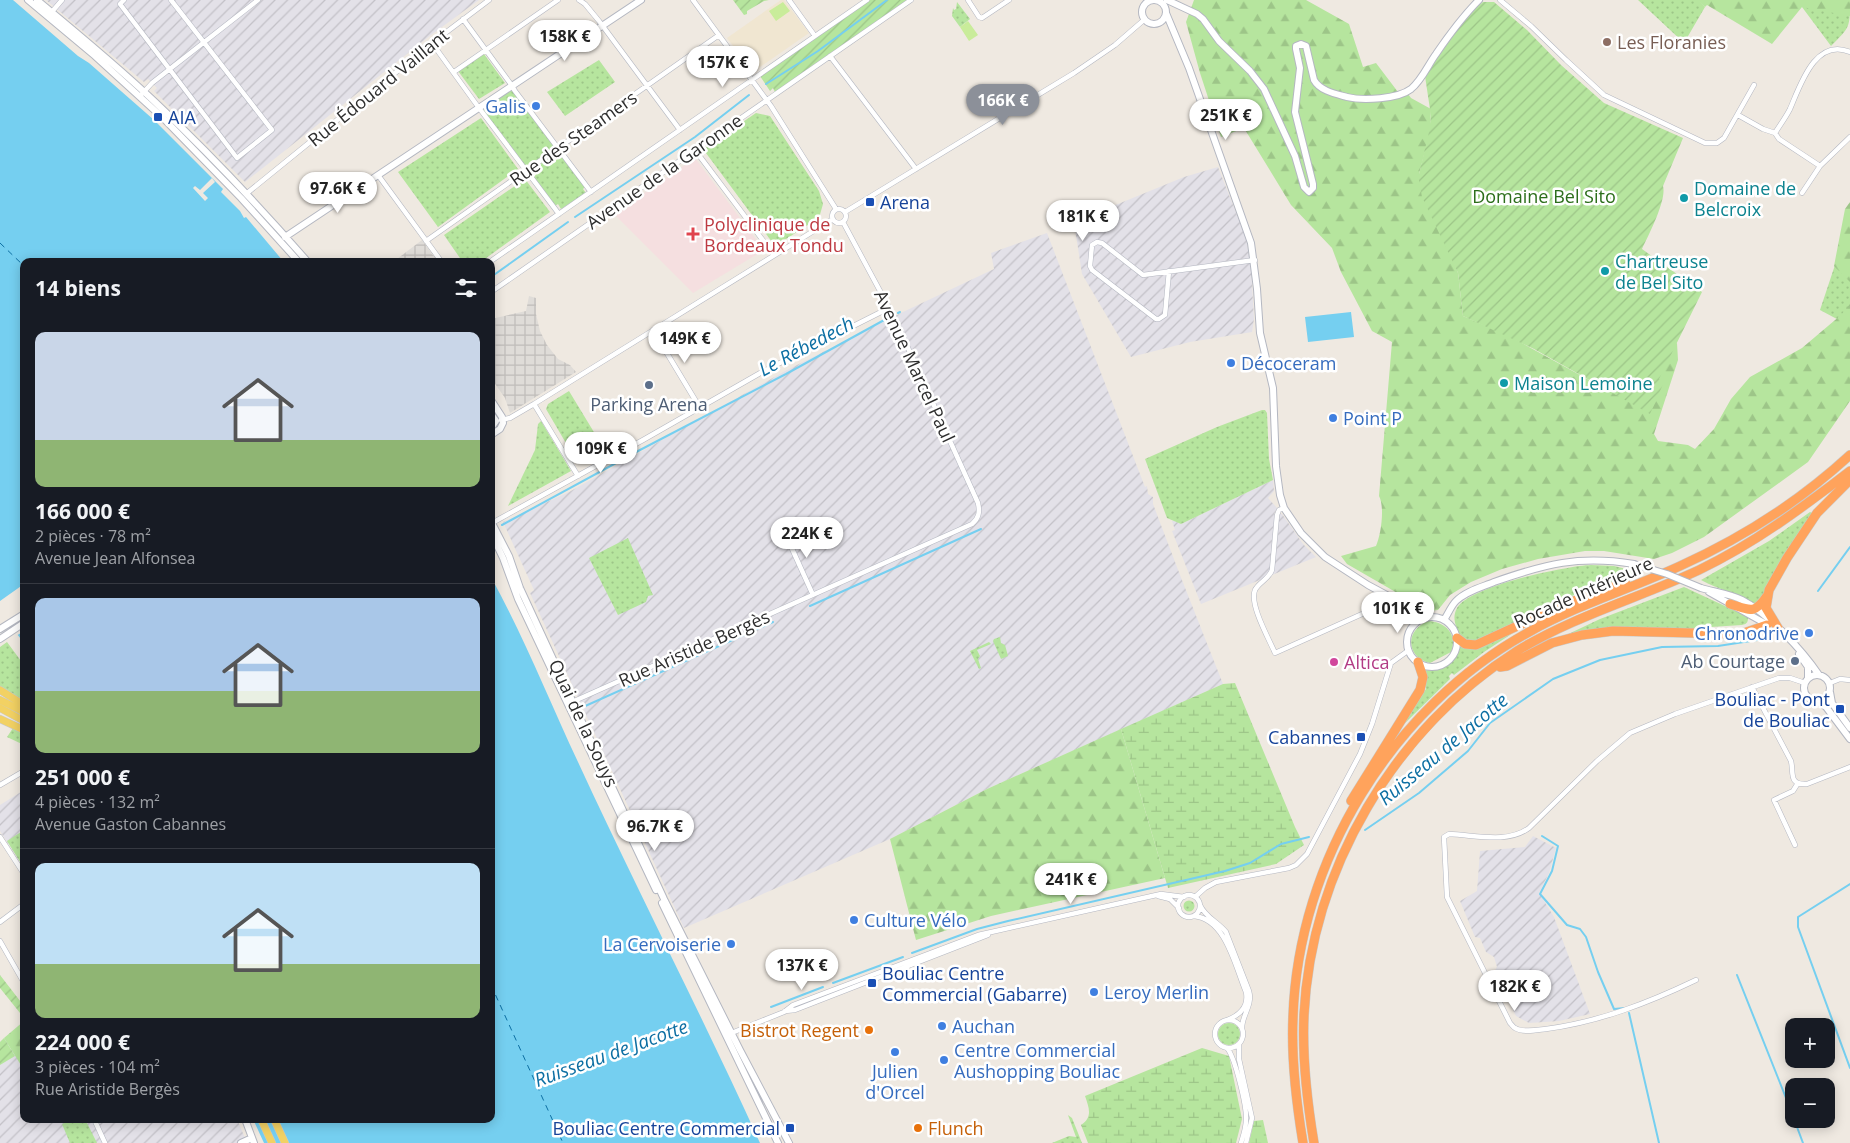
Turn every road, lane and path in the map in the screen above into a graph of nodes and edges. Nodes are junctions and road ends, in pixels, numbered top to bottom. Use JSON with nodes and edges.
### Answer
{"nodes":[{"id":1,"x":28,"y":0,"type":"edge"},
{"id":2,"x":37,"y":0,"type":"edge"},
{"id":3,"x":62,"y":0,"type":"edge"},
{"id":4,"x":124,"y":0,"type":"edge"},
{"id":5,"x":171,"y":0,"type":"edge"},
{"id":6,"x":258,"y":0,"type":"edge"},
{"id":7,"x":489,"y":0,"type":"edge"},
{"id":8,"x":558,"y":0,"type":"edge"},
{"id":9,"x":579,"y":0,"type":"edge"},
{"id":10,"x":641,"y":0,"type":"edge"},
{"id":11,"x":693,"y":0,"type":"edge"},
{"id":12,"x":789,"y":0,"type":"edge"},
{"id":13,"x":867,"y":0,"type":"edge"},
{"id":14,"x":911,"y":0,"type":"edge"},
{"id":15,"x":968,"y":0,"type":"edge"},
{"id":16,"x":1009,"y":0,"type":"edge"},
{"id":17,"x":1156,"y":0,"type":"edge"},
{"id":18,"x":1167,"y":0,"type":"edge"},
{"id":19,"x":1480,"y":0,"type":"edge"},
{"id":20,"x":1500,"y":0,"type":"edge"},
{"id":21,"x":1144,"y":3,"type":"edge"},
{"id":22,"x":1180,"y":5,"type":"junction"},
{"id":23,"x":1166,"y":11,"type":"junction"},
{"id":24,"x":49,"y":14,"type":"junction"},
{"id":25,"x":463,"y":19,"type":"junction"},
{"id":26,"x":1145,"y":19,"type":"junction"},
{"id":27,"x":1158,"y":23,"type":"junction"},
{"id":28,"x":602,"y":25,"type":"junction"},
{"id":29,"x":1173,"y":30,"type":"junction"},
{"id":30,"x":719,"y":35,"type":"junction"},
{"id":31,"x":815,"y":36,"type":"junction"},
{"id":32,"x":204,"y":42,"type":"junction"},
{"id":33,"x":432,"y":43,"type":"junction"},
{"id":34,"x":486,"y":49,"type":"junction"},
{"id":35,"x":1850,"y":52,"type":"edge"},
{"id":36,"x":830,"y":56,"type":"junction"},
{"id":37,"x":169,"y":70,"type":"junction"},
{"id":38,"x":454,"y":72,"type":"junction"},
{"id":39,"x":752,"y":80,"type":"junction"},
{"id":40,"x":1754,"y":85,"type":"dead end"},
{"id":41,"x":512,"y":86,"type":"junction"},
{"id":42,"x":647,"y":86,"type":"junction"},
{"id":43,"x":142,"y":94,"type":"junction"},
{"id":44,"x":767,"y":100,"type":"junction"},
{"id":45,"x":479,"y":108,"type":"junction"},
{"id":46,"x":1738,"y":115,"type":"junction"},
{"id":47,"x":680,"y":130,"type":"junction"},
{"id":48,"x":1775,"y":133,"type":"junction"},
{"id":49,"x":1850,"y":137,"type":"edge"},
{"id":50,"x":558,"y":148,"type":"junction"},
{"id":51,"x":695,"y":150,"type":"junction"},
{"id":52,"x":1820,"y":166,"type":"junction"},
{"id":53,"x":916,"y":168,"type":"junction"},
{"id":54,"x":527,"y":171,"type":"junction"},
{"id":55,"x":378,"y":175,"type":"junction"},
{"id":56,"x":591,"y":192,"type":"junction"},
{"id":57,"x":1802,"y":193,"type":"dead end"},
{"id":58,"x":243,"y":196,"type":"junction"},
{"id":59,"x":836,"y":210,"type":"junction"},
{"id":60,"x":846,"y":212,"type":"junction"},
{"id":61,"x":254,"y":214,"type":"junction"},
{"id":62,"x":559,"y":214,"type":"junction"},
{"id":63,"x":833,"y":219,"type":"junction"},
{"id":64,"x":843,"y":222,"type":"junction"},
{"id":65,"x":285,"y":237,"type":"junction"},
{"id":66,"x":426,"y":241,"type":"junction"},
{"id":67,"x":284,"y":246,"type":"junction"},
{"id":68,"x":774,"y":256,"type":"junction"},
{"id":69,"x":295,"y":258,"type":"edge"},
{"id":70,"x":304,"y":258,"type":"edge"},
{"id":71,"x":439,"y":258,"type":"edge"},
{"id":72,"x":495,"y":258,"type":"edge"},
{"id":73,"x":1254,"y":260,"type":"junction"},
{"id":74,"x":1169,"y":271,"type":"junction"},
{"id":75,"x":495,"y":289,"type":"edge"},
{"id":76,"x":889,"y":308,"type":"junction"},
{"id":77,"x":653,"y":330,"type":"junction"},
{"id":78,"x":534,"y":404,"type":"junction"},
{"id":79,"x":700,"y":408,"type":"junction"},
{"id":80,"x":495,"y":409,"type":"edge"},
{"id":81,"x":495,"y":417,"type":"edge"},
{"id":82,"x":500,"y":420,"type":"junction"},
{"id":83,"x":495,"y":424,"type":"edge"},
{"id":84,"x":495,"y":432,"type":"edge"},
{"id":85,"x":1850,"y":455,"type":"edge"},
{"id":86,"x":1850,"y":471,"type":"edge"},
{"id":87,"x":578,"y":476,"type":"junction"},
{"id":88,"x":1850,"y":480,"type":"edge"},
{"id":89,"x":1284,"y":508,"type":"junction"},
{"id":90,"x":979,"y":512,"type":"joint"},
{"id":91,"x":495,"y":520,"type":"edge"},
{"id":92,"x":495,"y":528,"type":"edge"},
{"id":93,"x":784,"y":531,"type":"dead end"},
{"id":94,"x":495,"y":541,"type":"edge"},
{"id":95,"x":1633,"y":585,"type":"junction"},
{"id":96,"x":1702,"y":588,"type":"junction"},
{"id":97,"x":813,"y":594,"type":"junction"},
{"id":98,"x":1767,"y":595,"type":"junction"},
{"id":99,"x":1730,"y":604,"type":"junction"},
{"id":100,"x":1380,"y":606,"type":"dead end"},
{"id":101,"x":1756,"y":609,"type":"junction"},
{"id":102,"x":20,"y":616,"type":"edge"},
{"id":103,"x":1444,"y":620,"type":"junction"},
{"id":104,"x":1415,"y":624,"type":"junction"},
{"id":105,"x":20,"y":625,"type":"edge"},
{"id":106,"x":1767,"y":625,"type":"junction"},
{"id":107,"x":0,"y":628,"type":"edge"},
{"id":108,"x":1778,"y":628,"type":"junction"},
{"id":109,"x":1457,"y":638,"type":"junction"},
{"id":110,"x":0,"y":639,"type":"edge"},
{"id":111,"x":1409,"y":650,"type":"junction"},
{"id":112,"x":1418,"y":662,"type":"junction"},
{"id":113,"x":1495,"y":667,"type":"junction"},
{"id":114,"x":1819,"y":675,"type":"junction"},
{"id":115,"x":1850,"y":680,"type":"edge"},
{"id":116,"x":1806,"y":681,"type":"junction"},
{"id":117,"x":1830,"y":683,"type":"junction"},
{"id":118,"x":1752,"y":687,"type":"junction"},
{"id":119,"x":0,"y":690,"type":"edge"},
{"id":120,"x":1830,"y":691,"type":"junction"},
{"id":121,"x":0,"y":700,"type":"edge"},
{"id":122,"x":1817,"y":701,"type":"junction"},
{"id":123,"x":20,"y":702,"type":"edge"},
{"id":124,"x":571,"y":703,"type":"junction"},
{"id":125,"x":0,"y":708,"type":"edge"},
{"id":126,"x":20,"y":710,"type":"edge"},
{"id":127,"x":0,"y":719,"type":"edge"},
{"id":128,"x":20,"y":719,"type":"edge"},
{"id":129,"x":20,"y":728,"type":"edge"},
{"id":130,"x":1850,"y":728,"type":"edge"},
{"id":131,"x":1850,"y":739,"type":"edge"},
{"id":132,"x":1850,"y":767,"type":"edge"},
{"id":133,"x":20,"y":773,"type":"edge"},
{"id":134,"x":1798,"y":783,"type":"junction"},
{"id":135,"x":0,"y":785,"type":"edge"},
{"id":136,"x":0,"y":837,"type":"edge"},
{"id":137,"x":1795,"y":845,"type":"dead end"},
{"id":138,"x":1330,"y":856,"type":"junction"},
{"id":139,"x":20,"y":868,"type":"edge"},
{"id":140,"x":1154,"y":896,"type":"junction"},
{"id":141,"x":1184,"y":897,"type":"junction"},
{"id":142,"x":1195,"y":897,"type":"junction"},
{"id":143,"x":1200,"y":905,"type":"junction"},
{"id":144,"x":20,"y":907,"type":"edge"},
{"id":145,"x":1179,"y":908,"type":"junction"},
{"id":146,"x":1194,"y":916,"type":"junction"},
{"id":147,"x":0,"y":922,"type":"edge"},
{"id":148,"x":0,"y":941,"type":"edge"},
{"id":149,"x":20,"y":976,"type":"edge"},
{"id":150,"x":1696,"y":980,"type":"dead end"},
{"id":151,"x":1227,"y":1020,"type":"junction"},
{"id":152,"x":1242,"y":1028,"type":"junction"},
{"id":153,"x":728,"y":1034,"type":"junction"},
{"id":154,"x":1239,"y":1044,"type":"junction"},
{"id":155,"x":1227,"y":1048,"type":"junction"},
{"id":156,"x":96,"y":1123,"type":"edge"},
{"id":157,"x":247,"y":1123,"type":"edge"},
{"id":158,"x":263,"y":1123,"type":"edge"},
{"id":159,"x":276,"y":1123,"type":"edge"},
{"id":160,"x":253,"y":1140,"type":"edge"},
{"id":161,"x":105,"y":1143,"type":"edge"},
{"id":162,"x":241,"y":1143,"type":"edge"},
{"id":163,"x":272,"y":1143,"type":"edge"},
{"id":164,"x":284,"y":1143,"type":"edge"},
{"id":165,"x":778,"y":1143,"type":"edge"},
{"id":166,"x":789,"y":1143,"type":"edge"},
{"id":167,"x":1241,"y":1143,"type":"edge"},
{"id":168,"x":1246,"y":1143,"type":"edge"},
{"id":169,"x":1303,"y":1143,"type":"edge"},
{"id":170,"x":1314,"y":1143,"type":"edge"}],
"edges":[{"from":1,"to":24,"type":"main road"},
{"from":2,"to":24,"type":"main road"},
{"from":3,"to":24,"type":"street"},
{"from":4,"to":37,"type":"street"},
{"from":5,"to":32,"type":"street"},
{"from":6,"to":32,"type":"street"},
{"from":7,"to":25,"type":"street","name":"Rue Édouard Vaillant"},
{"from":8,"to":34,"type":"street"},
{"from":9,"to":28,"type":"street"},
{"from":10,"to":28,"type":"main road"},
{"from":11,"to":30,"type":"street"},
{"from":12,"to":31,"type":"street"},
{"from":13,"to":31,"type":"street","name":"Avenue de la Garonne"},
{"from":14,"to":36,"type":"street","name":"Avenue de la Garonne"},
{"from":15,"to":16,"type":"street"},
{"from":17,"to":21,"type":"main road"},
{"from":17,"to":23,"type":"main road"},
{"from":18,"to":22,"type":"main road"},
{"from":19,"to":22,"type":"main road"},
{"from":20,"to":46,"type":"street"},
{"from":21,"to":26,"type":"main road"},
{"from":22,"to":23,"type":"main road"},
{"from":23,"to":27,"type":"main road"},
{"from":23,"to":29,"type":"main road"},
{"from":24,"to":43,"type":"main road"},
{"from":25,"to":33,"type":"street","name":"Rue Édouard Vaillant"},
{"from":25,"to":34,"type":"street"},
{"from":26,"to":27,"type":"main road"},
{"from":26,"to":53,"type":"street"},
{"from":27,"to":29,"type":"main road"},
{"from":28,"to":41,"type":"main road"},
{"from":28,"to":42,"type":"street"},
{"from":29,"to":73,"type":"main road"},
{"from":30,"to":39,"type":"street"},
{"from":30,"to":42,"type":"street","name":"Rue des Steamers"},
{"from":31,"to":39,"type":"street","name":"Avenue de la Garonne"},
{"from":32,"to":37,"type":"street"},
{"from":32,"to":37,"type":"street"},
{"from":33,"to":38,"type":"street"},
{"from":33,"to":58,"type":"street","name":"Rue Édouard Vaillant"},
{"from":34,"to":38,"type":"street"},
{"from":34,"to":41,"type":"street"},
{"from":35,"to":48,"type":"street"},
{"from":36,"to":44,"type":"street","name":"Avenue de la Garonne"},
{"from":36,"to":53,"type":"street"},
{"from":37,"to":43,"type":"street"},
{"from":38,"to":45,"type":"street"},
{"from":39,"to":44,"type":"street"},
{"from":39,"to":47,"type":"street","name":"Avenue de la Garonne"},
{"from":40,"to":46,"type":"street"},
{"from":41,"to":45,"type":"main road"},
{"from":41,"to":50,"type":"street"},
{"from":42,"to":47,"type":"street"},
{"from":42,"to":50,"type":"street","name":"Rue des Steamers"},
{"from":43,"to":58,"type":"main road"},
{"from":44,"to":51,"type":"street","name":"Avenue de la Garonne"},
{"from":44,"to":59,"type":"street"},
{"from":45,"to":54,"type":"street"},
{"from":45,"to":55,"type":"main road"},
{"from":46,"to":48,"type":"street"},
{"from":47,"to":56,"type":"street","name":"Avenue de la Garonne"},
{"from":48,"to":52,"type":"street"},
{"from":49,"to":52,"type":"street"},
{"from":50,"to":54,"type":"street","name":"Rue des Steamers"},
{"from":50,"to":56,"type":"street"},
{"from":51,"to":68,"type":"street"},
{"from":51,"to":75,"type":"street","name":"Avenue de la Garonne"},
{"from":52,"to":57,"type":"street"},
{"from":53,"to":60,"type":"street"},
{"from":54,"to":62,"type":"street"},
{"from":54,"to":66,"type":"street","name":"Rue des Steamers"},
{"from":55,"to":65,"type":"main road"},
{"from":55,"to":66,"type":"street"},
{"from":56,"to":62,"type":"street","name":"Avenue de la Garonne"},
{"from":58,"to":61,"type":"main road"},
{"from":58,"to":65,"type":"main road"},
{"from":59,"to":60,"type":"street"},
{"from":59,"to":63,"type":"street"},
{"from":60,"to":64,"type":"street"},
{"from":61,"to":65,"type":"main road"},
{"from":61,"to":67,"type":"main road"},
{"from":62,"to":72,"type":"street","name":"Avenue de la Garonne"},
{"from":63,"to":64,"type":"street"},
{"from":63,"to":68,"type":"street"},
{"from":64,"to":76,"type":"street","name":"Avenue Marcel Paul"},
{"from":65,"to":67,"type":"main road"},
{"from":65,"to":70,"type":"main road"},
{"from":66,"to":71,"type":"street"},
{"from":67,"to":69,"type":"main road"},
{"from":68,"to":77,"type":"street"},
{"from":73,"to":74,"type":"street"},
{"from":73,"to":89,"type":"main road"},
{"from":74,"to":74,"type":"street"},
{"from":76,"to":79,"type":"street"},
{"from":76,"to":90,"type":"street","name":"Avenue Marcel Paul"},
{"from":77,"to":78,"type":"street"},
{"from":77,"to":79,"type":"street"},
{"from":78,"to":82,"type":"street"},
{"from":78,"to":87,"type":"street"},
{"from":79,"to":87,"type":"street"},
{"from":80,"to":82,"type":"main road"},
{"from":81,"to":82,"type":"main road"},
{"from":82,"to":83,"type":"main road"},
{"from":82,"to":84,"type":"main road"},
{"from":85,"to":95,"type":"highway","name":"Rocade Intérieure"},
{"from":86,"to":113,"type":"highway"},
{"from":87,"to":91,"type":"street"},
{"from":88,"to":98,"type":"highway"},
{"from":89,"to":100,"type":"street"},
{"from":89,"to":104,"type":"main road"},
{"from":90,"to":97,"type":"street","name":"Rue Aristide Bergès"},
{"from":92,"to":124,"type":"main road","name":"Quai de la Souys"},
{"from":93,"to":97,"type":"street"},
{"from":94,"to":124,"type":"main road","name":"Quai de la Souys"},
{"from":95,"to":109,"type":"highway"},
{"from":95,"to":138,"type":"highway","name":"Rocade Intérieure"},
{"from":96,"to":99,"type":"main road"},
{"from":96,"to":101,"type":"main road"},
{"from":96,"to":103,"type":"main road","bridge":true},
{"from":97,"to":124,"type":"street","name":"Rue Aristide Bergès"},
{"from":98,"to":101,"type":"highway"},
{"from":98,"to":108,"type":"highway"},
{"from":99,"to":101,"type":"highway"},
{"from":99,"to":106,"type":"main road"},
{"from":101,"to":108,"type":"main road"},
{"from":102,"to":107,"type":"main road"},
{"from":103,"to":104,"type":"main road"},
{"from":103,"to":109,"type":"main road"},
{"from":104,"to":111,"type":"main road"},
{"from":105,"to":110,"type":"main road"},
{"from":106,"to":113,"type":"highway"},
{"from":106,"to":116,"type":"main road"},
{"from":108,"to":114,"type":"main road"},
{"from":109,"to":112,"type":"main road"},
{"from":111,"to":112,"type":"main road"},
{"from":111,"to":142,"type":"street"},
{"from":112,"to":138,"type":"highway"},
{"from":113,"to":170,"type":"highway"},
{"from":114,"to":116,"type":"main road"},
{"from":114,"to":117,"type":"main road"},
{"from":115,"to":117,"type":"street"},
{"from":116,"to":118,"type":"street"},
{"from":116,"to":122,"type":"main road"},
{"from":117,"to":120,"type":"main road"},
{"from":118,"to":134,"type":"street"},
{"from":118,"to":150,"type":"street"},
{"from":119,"to":123,"type":"main road"},
{"from":120,"to":122,"type":"main road"},
{"from":120,"to":130,"type":"main road"},
{"from":121,"to":126,"type":"main road"},
{"from":122,"to":131,"type":"main road"},
{"from":124,"to":153,"type":"main road","name":"Quai de la Souys"},
{"from":125,"to":128,"type":"main road"},
{"from":127,"to":129,"type":"main road"},
{"from":132,"to":134,"type":"street"},
{"from":133,"to":135,"type":"street"},
{"from":134,"to":137,"type":"street"},
{"from":136,"to":139,"type":"street"},
{"from":138,"to":169,"type":"highway","name":"Rocade Intérieure"},
{"from":140,"to":141,"type":"street"},
{"from":140,"to":145,"type":"street"},
{"from":140,"to":153,"type":"street"},
{"from":141,"to":142,"type":"street"},
{"from":141,"to":145,"type":"street"},
{"from":142,"to":143,"type":"street"},
{"from":143,"to":146,"type":"street"},
{"from":143,"to":152,"type":"street"},
{"from":144,"to":147,"type":"street"},
{"from":145,"to":146,"type":"street"},
{"from":146,"to":151,"type":"street"},
{"from":148,"to":149,"type":"street"},
{"from":151,"to":152,"type":"street"},
{"from":151,"to":155,"type":"street"},
{"from":152,"to":154,"type":"street"},
{"from":153,"to":165,"type":"main road"},
{"from":153,"to":166,"type":"main road"},
{"from":154,"to":155,"type":"street"},
{"from":154,"to":168,"type":"street"},
{"from":155,"to":167,"type":"street"},
{"from":156,"to":161,"type":"street"},
{"from":157,"to":160,"type":"main road"},
{"from":158,"to":163,"type":"main road"},
{"from":159,"to":164,"type":"main road"},
{"from":160,"to":162,"type":"main road"}]}
